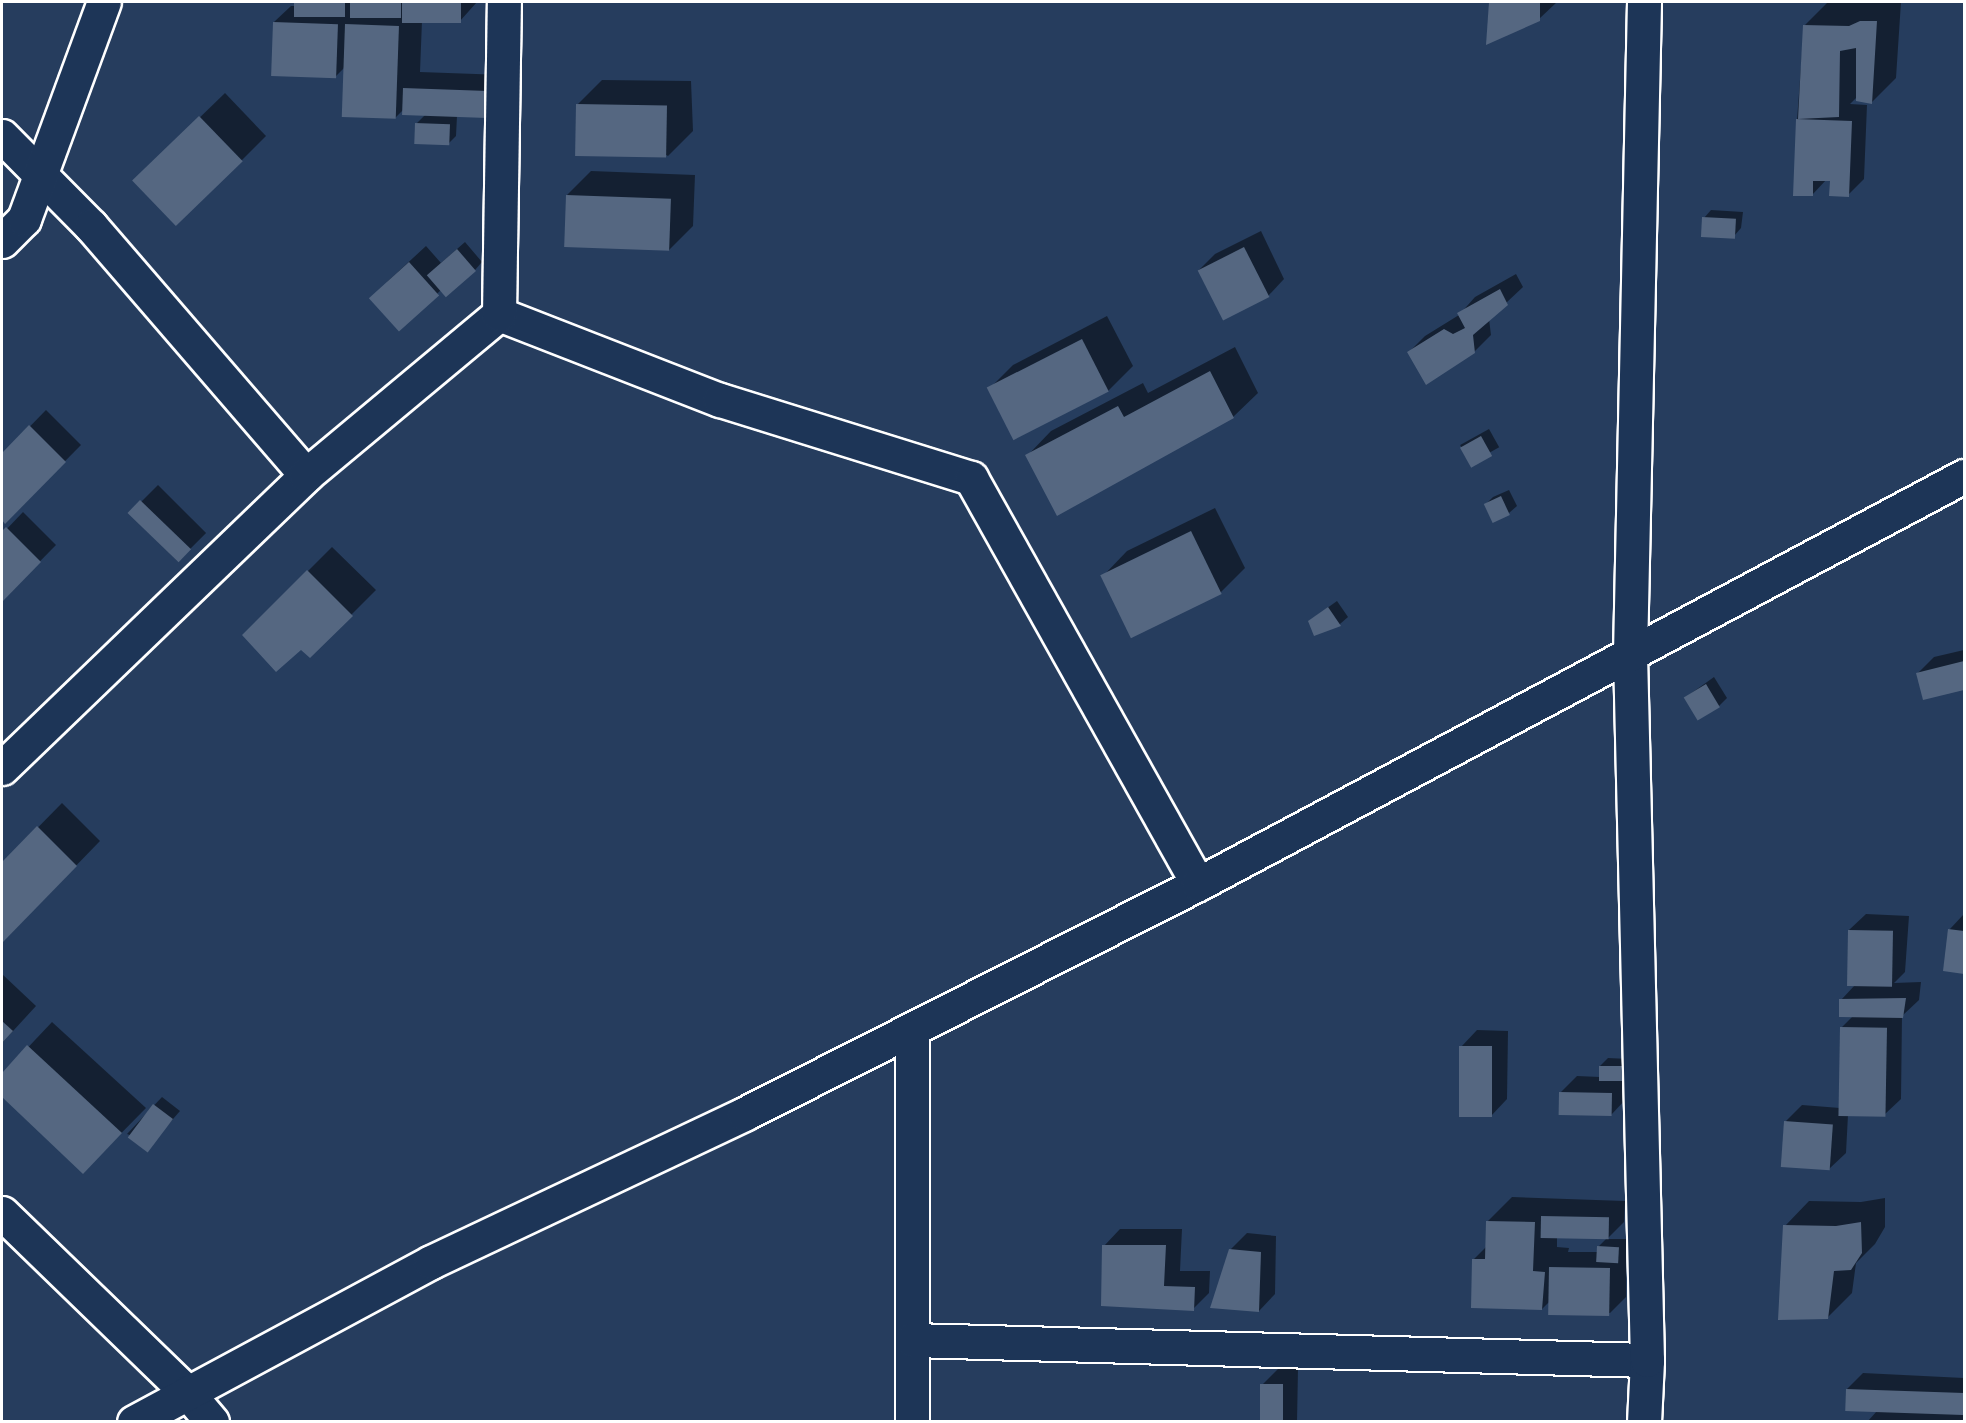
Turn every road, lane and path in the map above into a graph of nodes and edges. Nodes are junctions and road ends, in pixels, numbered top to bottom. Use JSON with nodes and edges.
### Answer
{"nodes":[{"id":1,"x":104,"y":2,"type":"edge"},
{"id":2,"x":504,"y":2,"type":"edge"},
{"id":3,"x":1644,"y":2,"type":"edge"},
{"id":4,"x":2,"y":136,"type":"edge"},
{"id":5,"x":40,"y":174,"type":"junction"},
{"id":6,"x":2,"y":241,"type":"edge"},
{"id":7,"x":499,"y":314,"type":"junction"},
{"id":8,"x":306,"y":475,"type":"junction"},
{"id":9,"x":1965,"y":476,"type":"edge"},
{"id":10,"x":1630,"y":654,"type":"junction"},
{"id":11,"x":2,"y":768,"type":"edge"},
{"id":12,"x":1198,"y":884,"type":"junction"},
{"id":13,"x":912,"y":1029,"type":"junction"},
{"id":14,"x":2,"y":1213,"type":"edge"},
{"id":15,"x":912,"y":1340,"type":"junction"},
{"id":16,"x":1647,"y":1360,"type":"junction"},
{"id":17,"x":187,"y":1392,"type":"junction"},
{"id":18,"x":134,"y":1422,"type":"edge"},
{"id":19,"x":212,"y":1422,"type":"edge"},
{"id":20,"x":912,"y":1422,"type":"edge"},
{"id":21,"x":1644,"y":1422,"type":"edge"}],
"edges":[{"from":1,"to":5,"type":"street"},
{"from":2,"to":7,"type":"street"},
{"from":3,"to":10,"type":"street"},
{"from":4,"to":5,"type":"street"},
{"from":5,"to":6,"type":"street"},
{"from":5,"to":8,"type":"street"},
{"from":7,"to":8,"type":"street"},
{"from":7,"to":12,"type":"street"},
{"from":8,"to":11,"type":"street"},
{"from":9,"to":10,"type":"street"},
{"from":10,"to":12,"type":"street"},
{"from":10,"to":16,"type":"street"},
{"from":12,"to":13,"type":"street"},
{"from":13,"to":15,"type":"street"},
{"from":13,"to":17,"type":"street"},
{"from":14,"to":17,"type":"street"},
{"from":15,"to":16,"type":"street"},
{"from":15,"to":20,"type":"street"},
{"from":16,"to":21,"type":"street"},
{"from":17,"to":18,"type":"street"},
{"from":17,"to":19,"type":"street"}]}
